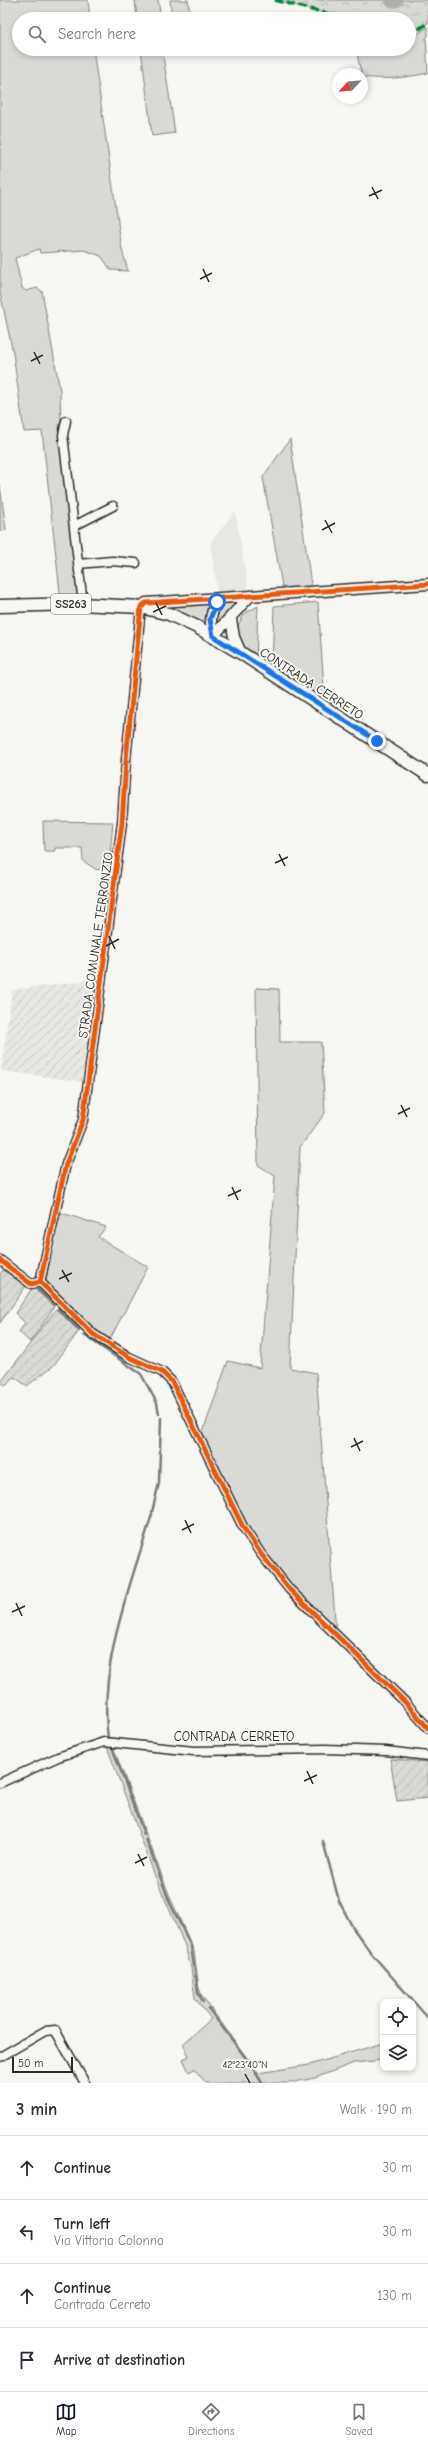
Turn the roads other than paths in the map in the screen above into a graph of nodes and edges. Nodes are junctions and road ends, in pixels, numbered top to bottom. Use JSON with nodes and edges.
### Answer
{"nodes":[{"id":1,"x":66,"y":421,"type":"dead end"},
{"id":2,"x":113,"y":506,"type":"dead end"},
{"id":3,"x":74,"y":526,"type":"junction"},
{"id":4,"x":136,"y":563,"type":"dead end"},
{"id":5,"x":78,"y":564,"type":"junction"},
{"id":6,"x":428,"y":584,"type":"edge"},
{"id":7,"x":250,"y":596,"type":"junction"},
{"id":8,"x":220,"y":599,"type":"junction"},
{"id":9,"x":83,"y":604,"type":"junction"},
{"id":10,"x":0,"y":606,"type":"edge"},
{"id":11,"x":141,"y":606,"type":"junction"},
{"id":12,"x":231,"y":619,"type":"junction"},
{"id":13,"x":213,"y":636,"type":"junction"},
{"id":14,"x":241,"y":653,"type":"junction"},
{"id":15,"x":428,"y":775,"type":"edge"},
{"id":16,"x":0,"y":1260,"type":"edge"},
{"id":17,"x":40,"y":1282,"type":"junction"},
{"id":18,"x":428,"y":1728,"type":"edge"},
{"id":19,"x":428,"y":1756,"type":"edge"},
{"id":20,"x":0,"y":1783,"type":"edge"},
{"id":21,"x":0,"y":2057,"type":"edge"},
{"id":22,"x":84,"y":2083,"type":"edge"}],
"edges":[{"from":1,"to":3,"type":"street"},
{"from":2,"to":3,"type":"street"},
{"from":3,"to":5,"type":"street"},
{"from":4,"to":5,"type":"street"},
{"from":5,"to":9,"type":"street"},
{"from":6,"to":7,"type":"street"},
{"from":7,"to":8,"type":"street"},
{"from":7,"to":12,"type":"street"},
{"from":8,"to":11,"type":"street"},
{"from":8,"to":13,"type":"street"},
{"from":9,"to":10,"type":"main road","number":"SS263"},
{"from":9,"to":11,"type":"main road","number":"SS263"},
{"from":11,"to":13,"type":"main road","number":"SS263"},
{"from":11,"to":17,"type":"street","name":"STRADA COMUNALE TERRONZIO"},
{"from":12,"to":13,"type":"street"},
{"from":12,"to":14,"type":"street"},
{"from":13,"to":14,"type":"main road","number":"SS263"},
{"from":14,"to":15,"type":"main road","name":"CONTRADA CERRETO","number":"SS263"},
{"from":16,"to":17,"type":"street"},
{"from":17,"to":18,"type":"street"},
{"from":19,"to":20,"type":"street","name":"CONTRADA CERRETO"},
{"from":21,"to":22,"type":"street"}]}
